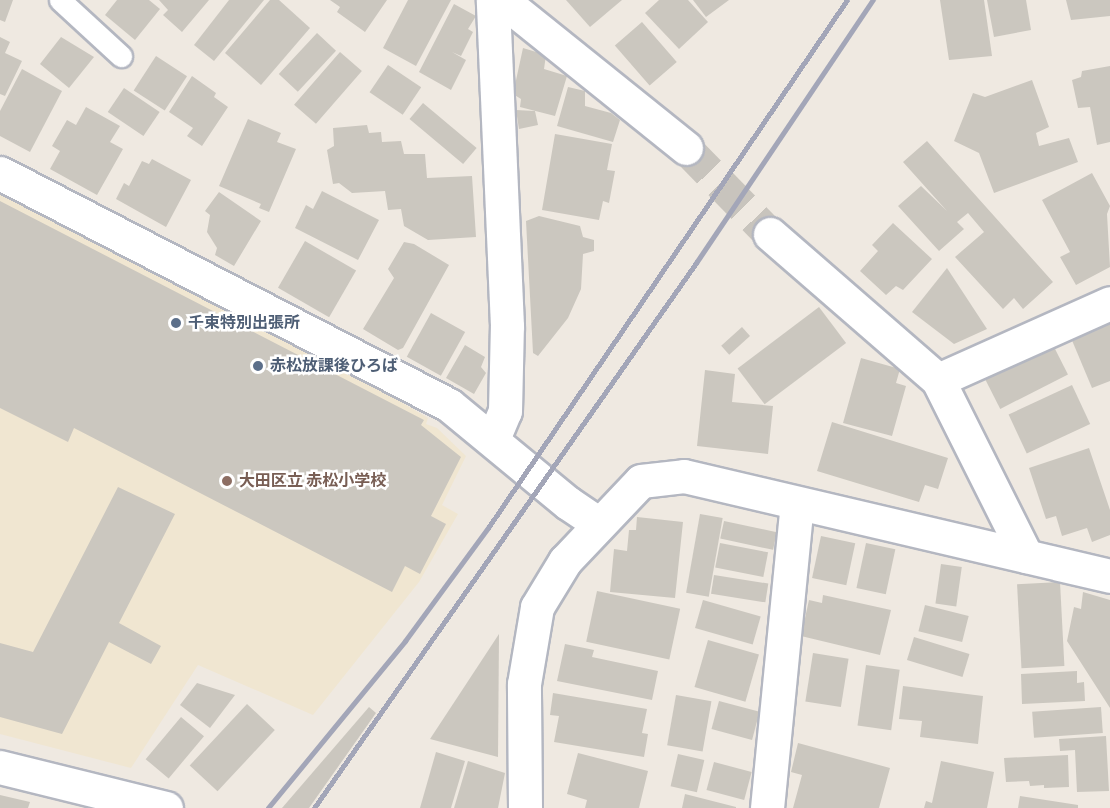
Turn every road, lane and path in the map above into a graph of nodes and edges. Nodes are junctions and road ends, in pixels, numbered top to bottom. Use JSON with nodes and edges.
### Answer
{"nodes":[{"id":1,"x":60,"y":0,"type":"edge"},
{"id":2,"x":493,"y":0,"type":"edge"},
{"id":3,"x":502,"y":0,"type":"edge"},
{"id":4,"x":121,"y":56,"type":"dead end"},
{"id":5,"x":686,"y":148,"type":"tunnel mouth"},
{"id":6,"x":0,"y":173,"type":"edge"},
{"id":7,"x":770,"y":234,"type":"tunnel mouth"},
{"id":8,"x":1110,"y":303,"type":"edge"},
{"id":9,"x":938,"y":380,"type":"junction"},
{"id":10,"x":493,"y":439,"type":"junction"},
{"id":11,"x":797,"y":503,"type":"junction"},
{"id":12,"x":598,"y":523,"type":"junction"},
{"id":13,"x":1026,"y":556,"type":"junction"},
{"id":14,"x":1110,"y":576,"type":"edge"},
{"id":15,"x":0,"y":767,"type":"edge"},
{"id":16,"x":166,"y":808,"type":"edge"},
{"id":17,"x":525,"y":808,"type":"edge"},
{"id":18,"x":767,"y":808,"type":"edge"}],
"edges":[{"from":1,"to":4,"type":"lane"},
{"from":2,"to":10,"type":"street"},
{"from":3,"to":5,"type":"street"},
{"from":6,"to":10,"type":"street"},
{"from":7,"to":9,"type":"street"},
{"from":8,"to":9,"type":"street"},
{"from":9,"to":13,"type":"street"},
{"from":10,"to":12,"type":"street"},
{"from":11,"to":12,"type":"street"},
{"from":11,"to":13,"type":"street"},
{"from":11,"to":18,"type":"street"},
{"from":12,"to":17,"type":"street"},
{"from":13,"to":14,"type":"street"},
{"from":15,"to":16,"type":"street"}]}
